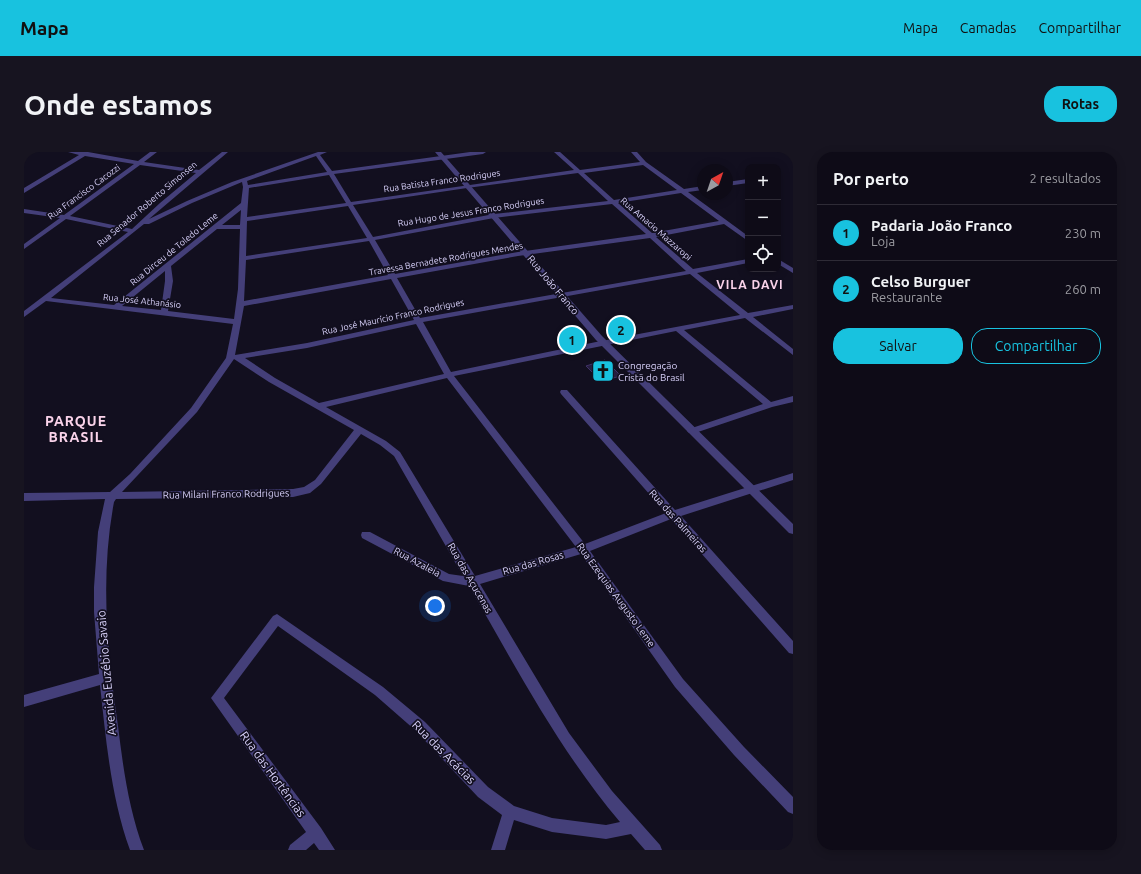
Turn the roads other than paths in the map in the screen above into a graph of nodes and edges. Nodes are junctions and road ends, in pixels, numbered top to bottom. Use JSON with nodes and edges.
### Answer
{"nodes":[{"id":1,"x":71,"y":152,"type":"edge"},
{"id":2,"x":154,"y":152,"type":"edge"},
{"id":3,"x":225,"y":152,"type":"edge"},
{"id":4,"x":480,"y":152,"type":"edge"},
{"id":5,"x":484,"y":152,"type":"edge"},
{"id":6,"x":558,"y":152,"type":"edge"},
{"id":7,"x":634,"y":152,"type":"edge"},
{"id":8,"x":86,"y":153,"type":"edge"},
{"id":9,"x":321,"y":153,"type":"edge"},
{"id":10,"x":440,"y":154,"type":"edge"},
{"id":11,"x":139,"y":163,"type":"junction"},
{"id":12,"x":644,"y":163,"type":"junction"},
{"id":13,"x":199,"y":172,"type":"junction"},
{"id":14,"x":579,"y":172,"type":"junction"},
{"id":15,"x":331,"y":174,"type":"junction"},
{"id":16,"x":745,"y":181,"type":"edge"},
{"id":17,"x":733,"y":183,"type":"edge"},
{"id":18,"x":245,"y":184,"type":"junction"},
{"id":19,"x":467,"y":186,"type":"junction"},
{"id":20,"x":697,"y":189,"type":"edge"},
{"id":21,"x":24,"y":191,"type":"edge"},
{"id":22,"x":215,"y":191,"type":"junction"},
{"id":23,"x":682,"y":191,"type":"junction"},
{"id":24,"x":612,"y":202,"type":"junction"},
{"id":25,"x":162,"y":204,"type":"junction"},
{"id":26,"x":244,"y":204,"type":"junction"},
{"id":27,"x":349,"y":205,"type":"junction"},
{"id":28,"x":175,"y":207,"type":"junction"},
{"id":29,"x":24,"y":211,"type":"edge"},
{"id":30,"x":494,"y":216,"type":"junction"},
{"id":31,"x":66,"y":217,"type":"junction"},
{"id":32,"x":725,"y":222,"type":"junction"},
{"id":33,"x":243,"y":224,"type":"junction"},
{"id":34,"x":216,"y":227,"type":"junction"},
{"id":35,"x":132,"y":231,"type":"junction"},
{"id":36,"x":649,"y":236,"type":"junction"},
{"id":37,"x":745,"y":237,"type":"edge"},
{"id":38,"x":371,"y":239,"type":"junction"},
{"id":39,"x":24,"y":247,"type":"edge"},
{"id":40,"x":526,"y":253,"type":"junction"},
{"id":41,"x":242,"y":259,"type":"junction"},
{"id":42,"x":745,"y":262,"type":"edge"},
{"id":43,"x":781,"y":263,"type":"edge"},
{"id":44,"x":168,"y":266,"type":"junction"},
{"id":45,"x":793,"y":271,"type":"edge"},
{"id":46,"x":692,"y":272,"type":"junction"},
{"id":47,"x":394,"y":278,"type":"junction"},
{"id":48,"x":560,"y":295,"type":"junction"},
{"id":49,"x":45,"y":299,"type":"junction"},
{"id":50,"x":240,"y":304,"type":"junction"},
{"id":51,"x":793,"y":307,"type":"edge"},
{"id":52,"x":115,"y":308,"type":"junction"},
{"id":53,"x":164,"y":314,"type":"junction"},
{"id":54,"x":24,"y":315,"type":"edge"},
{"id":55,"x":745,"y":316,"type":"junction"},
{"id":56,"x":417,"y":321,"type":"junction"},
{"id":57,"x":238,"y":322,"type":"junction"},
{"id":58,"x":678,"y":329,"type":"junction"},
{"id":59,"x":604,"y":343,"type":"junction"},
{"id":60,"x":793,"y":353,"type":"edge"},
{"id":61,"x":234,"y":357,"type":"junction"},
{"id":62,"x":449,"y":375,"type":"junction"},
{"id":63,"x":564,"y":392,"type":"dead end"},
{"id":64,"x":793,"y":399,"type":"edge"},
{"id":65,"x":768,"y":405,"type":"junction"},
{"id":66,"x":317,"y":406,"type":"junction"},
{"id":67,"x":359,"y":430,"type":"junction"},
{"id":68,"x":692,"y":431,"type":"junction"},
{"id":69,"x":793,"y":476,"type":"edge"},
{"id":70,"x":753,"y":490,"type":"junction"},
{"id":71,"x":113,"y":496,"type":"junction"},
{"id":72,"x":24,"y":498,"type":"edge"},
{"id":73,"x":672,"y":514,"type":"junction"},
{"id":74,"x":793,"y":530,"type":"edge"},
{"id":75,"x":366,"y":535,"type":"dead end"},
{"id":76,"x":583,"y":549,"type":"junction"},
{"id":77,"x":471,"y":582,"type":"junction"},
{"id":78,"x":277,"y":619,"type":"joint"},
{"id":79,"x":793,"y":649,"type":"edge"},
{"id":80,"x":105,"y":678,"type":"junction"},
{"id":81,"x":24,"y":701,"type":"edge"},
{"id":82,"x":793,"y":807,"type":"edge"},
{"id":83,"x":510,"y":812,"type":"junction"},
{"id":84,"x":632,"y":826,"type":"junction"},
{"id":85,"x":316,"y":833,"type":"junction"},
{"id":86,"x":137,"y":850,"type":"edge"},
{"id":87,"x":295,"y":850,"type":"edge"},
{"id":88,"x":328,"y":850,"type":"edge"},
{"id":89,"x":498,"y":850,"type":"edge"},
{"id":90,"x":655,"y":850,"type":"edge"}],
"edges":[{"from":1,"to":8,"type":"street"},
{"from":2,"to":11,"type":"street","name":"Rua Francisco Cacozzi"},
{"from":3,"to":13,"type":"street","name":"Rua Senador Roberto Simonsen"},
{"from":4,"to":5,"type":"street"},
{"from":4,"to":10,"type":"street"},
{"from":6,"to":14,"type":"street","name":"Rua Amacio Mazzaropi"},
{"from":7,"to":12,"type":"street"},
{"from":8,"to":11,"type":"street"},
{"from":8,"to":21,"type":"street"},
{"from":9,"to":15,"type":"street","name":"Rua Ezequias Augusto Leme"},
{"from":9,"to":18,"type":"street"},
{"from":10,"to":15,"type":"street"},
{"from":10,"to":19,"type":"street","name":"Rua João Franco"},
{"from":11,"to":13,"type":"street"},
{"from":11,"to":31,"type":"street","name":"Rua Francisco Cacozzi"},
{"from":12,"to":14,"type":"street","name":"Rua Batista Franco Rodrigues"},
{"from":12,"to":23,"type":"street"},
{"from":13,"to":25,"type":"street","name":"Rua Senador Roberto Simonsen"},
{"from":14,"to":19,"type":"street","name":"Rua Batista Franco Rodrigues"},
{"from":14,"to":24,"type":"street","name":"Rua Amacio Mazzaropi"},
{"from":15,"to":18,"type":"street"},
{"from":15,"to":27,"type":"street","name":"Rua Ezequias Augusto Leme"},
{"from":16,"to":17,"type":"street"},
{"from":18,"to":22,"type":"street"},
{"from":18,"to":26,"type":"street"},
{"from":19,"to":27,"type":"street","name":"Rua Batista Franco Rodrigues"},
{"from":19,"to":30,"type":"street","name":"Rua João Franco"},
{"from":20,"to":23,"type":"street","name":"Rua Hugo de Jesus Franco Rodrigues"},
{"from":22,"to":25,"type":"street"},
{"from":22,"to":28,"type":"street"},
{"from":23,"to":24,"type":"street","name":"Rua Hugo de Jesus Franco Rodrigues"},
{"from":23,"to":32,"type":"street"},
{"from":24,"to":30,"type":"street","name":"Rua Hugo de Jesus Franco Rodrigues"},
{"from":24,"to":36,"type":"street","name":"Rua Amacio Mazzaropi"},
{"from":25,"to":28,"type":"street"},
{"from":25,"to":35,"type":"street","name":"Rua Senador Roberto Simonsen"},
{"from":26,"to":33,"type":"street"},
{"from":26,"to":34,"type":"street","name":"Rua Dirceu de Toledo Leme"},
{"from":27,"to":33,"type":"street","name":"Rua Batista Franco Rodrigues"},
{"from":27,"to":38,"type":"street","name":"Rua Ezequias Augusto Leme"},
{"from":28,"to":35,"type":"street"},
{"from":29,"to":31,"type":"street"},
{"from":30,"to":38,"type":"street","name":"Rua Hugo de Jesus Franco Rodrigues"},
{"from":30,"to":40,"type":"street","name":"Rua João Franco"},
{"from":31,"to":35,"type":"street"},
{"from":31,"to":39,"type":"street","name":"Rua Francisco Cacozzi"},
{"from":32,"to":36,"type":"street","name":"Travessa Bernadete Rodrigues Mendes"},
{"from":32,"to":37,"type":"street"},
{"from":33,"to":34,"type":"street","name":"Rua Batista Franco Rodrigues"},
{"from":33,"to":41,"type":"street"},
{"from":34,"to":44,"type":"street","name":"Rua Dirceu de Toledo Leme"},
{"from":35,"to":49,"type":"street","name":"Rua Senador Roberto Simonsen"},
{"from":36,"to":40,"type":"street","name":"Travessa Bernadete Rodrigues Mendes"},
{"from":36,"to":46,"type":"street","name":"Rua Amacio Mazzaropi"},
{"from":38,"to":41,"type":"street","name":"Rua Hugo de Jesus Franco Rodrigues"},
{"from":38,"to":47,"type":"street","name":"Rua Ezequias Augusto Leme"},
{"from":40,"to":47,"type":"street","name":"Travessa Bernadete Rodrigues Mendes"},
{"from":40,"to":48,"type":"street","name":"Rua João Franco"},
{"from":41,"to":50,"type":"street"},
{"from":42,"to":46,"type":"street","name":"Rua José Maurício Franco Rodrigues"},
{"from":43,"to":45,"type":"street"},
{"from":44,"to":52,"type":"street","name":"Rua Dirceu de Toledo Leme"},
{"from":44,"to":53,"type":"street"},
{"from":46,"to":48,"type":"street","name":"Rua José Maurício Franco Rodrigues"},
{"from":46,"to":55,"type":"street","name":"Rua Amacio Mazzaropi"},
{"from":47,"to":50,"type":"street","name":"Travessa Bernadete Rodrigues Mendes"},
{"from":47,"to":56,"type":"street","name":"Rua Ezequias Augusto Leme"},
{"from":48,"to":56,"type":"street","name":"Rua José Maurício Franco Rodrigues"},
{"from":48,"to":59,"type":"street","name":"Rua João Franco"},
{"from":49,"to":52,"type":"street","name":"Rua José Athanásio"},
{"from":49,"to":54,"type":"street","name":"Rua Senador Roberto Simonsen"},
{"from":50,"to":57,"type":"street"},
{"from":51,"to":55,"type":"street"},
{"from":52,"to":53,"type":"street","name":"Rua José Athanásio"},
{"from":53,"to":57,"type":"street","name":"Rua José Athanásio"},
{"from":55,"to":58,"type":"street"},
{"from":55,"to":60,"type":"street","name":"Rua Amacio Mazzaropi"},
{"from":56,"to":61,"type":"street","name":"Rua José Maurício Franco Rodrigues"},
{"from":56,"to":62,"type":"street","name":"Rua Ezequias Augusto Leme"},
{"from":57,"to":61,"type":"street"},
{"from":58,"to":59,"type":"street"},
{"from":58,"to":65,"type":"street"},
{"from":59,"to":62,"type":"street"},
{"from":59,"to":68,"type":"street","name":"Rua João Franco"},
{"from":61,"to":66,"type":"street","name":"Rua das Açucenas"},
{"from":61,"to":71,"type":"street"},
{"from":62,"to":66,"type":"street"},
{"from":62,"to":76,"type":"street","name":"Rua Ezequias Augusto Leme"},
{"from":63,"to":73,"type":"street","name":"Rua das Palmeiras"},
{"from":64,"to":65,"type":"street"},
{"from":65,"to":68,"type":"street"},
{"from":66,"to":67,"type":"street","name":"Rua das Açucenas"},
{"from":67,"to":71,"type":"street","name":"Rua Milani Franco Rodrigues"},
{"from":67,"to":77,"type":"street","name":"Rua das Açucenas"},
{"from":68,"to":70,"type":"street","name":"Rua João Franco"},
{"from":69,"to":70,"type":"street","name":"Rua das Rosas"},
{"from":70,"to":73,"type":"street","name":"Rua das Rosas"},
{"from":70,"to":74,"type":"street","name":"Rua João Franco"},
{"from":71,"to":72,"type":"street","name":"Rua Milani Franco Rodrigues"},
{"from":71,"to":80,"type":"street","name":"Avenida Euzébio Savaio"},
{"from":73,"to":76,"type":"street","name":"Rua das Rosas"},
{"from":73,"to":79,"type":"street","name":"Rua das Palmeiras"},
{"from":75,"to":77,"type":"street","name":"Rua Azaleia"},
{"from":76,"to":77,"type":"street","name":"Rua das Rosas"},
{"from":76,"to":82,"type":"street","name":"Rua Ezequias Augusto Leme"},
{"from":77,"to":84,"type":"street","name":"Rua das Açucenas"},
{"from":78,"to":83,"type":"street","name":"Rua das Acácias"},
{"from":78,"to":85,"type":"street","name":"Rua das Hortências"},
{"from":80,"to":81,"type":"street"},
{"from":80,"to":86,"type":"street","name":"Avenida Euzébio Savaio"},
{"from":83,"to":84,"type":"street","name":"Rua das Acácias"},
{"from":83,"to":89,"type":"street"},
{"from":84,"to":90,"type":"street","name":"Rua das Açucenas"},
{"from":85,"to":87,"type":"street"},
{"from":85,"to":88,"type":"street","name":"Rua das Hortências"}]}
